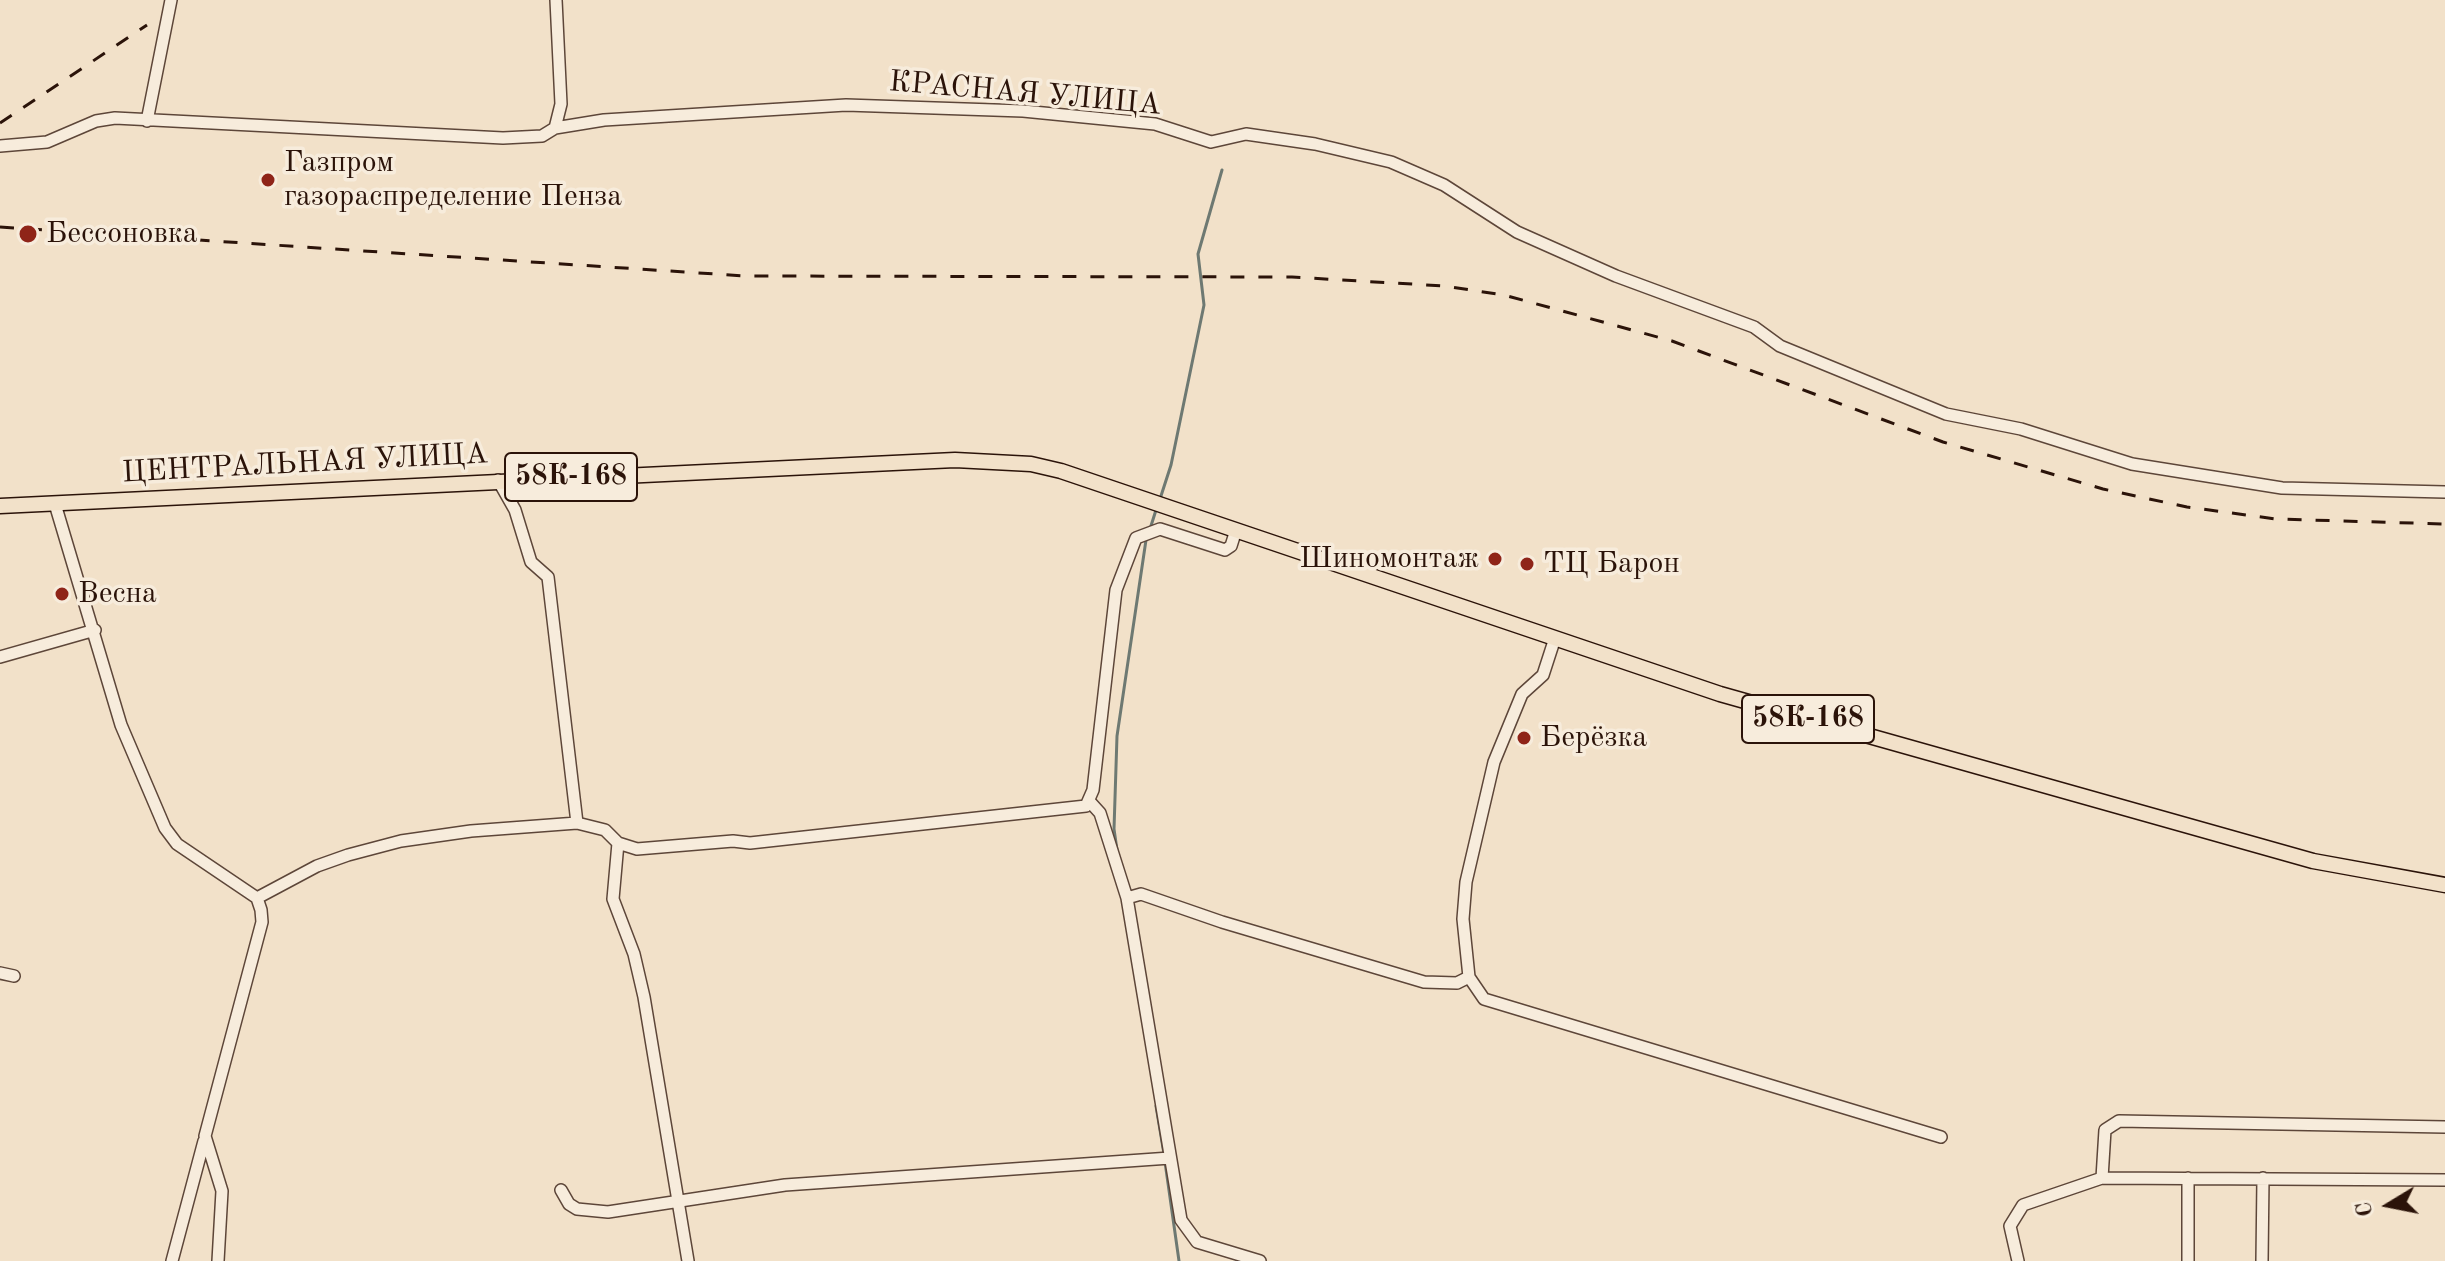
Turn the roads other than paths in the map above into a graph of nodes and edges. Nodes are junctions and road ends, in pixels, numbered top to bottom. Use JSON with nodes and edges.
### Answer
{"nodes":[{"id":1,"x":182,"y":0,"type":"edge"},
{"id":2,"x":556,"y":0,"type":"edge"},
{"id":3,"x":170,"y":4,"type":"edge"},
{"id":4,"x":147,"y":121,"type":"junction"},
{"id":5,"x":555,"y":128,"type":"junction"},
{"id":6,"x":0,"y":146,"type":"edge"},
{"id":7,"x":498,"y":480,"type":"junction"},
{"id":8,"x":2445,"y":492,"type":"edge"},
{"id":9,"x":55,"y":504,"type":"junction"},
{"id":10,"x":0,"y":506,"type":"edge"},
{"id":11,"x":1236,"y":530,"type":"junction"},
{"id":12,"x":95,"y":630,"type":"junction"},
{"id":13,"x":1555,"y":638,"type":"junction"},
{"id":14,"x":0,"y":657,"type":"edge"},
{"id":15,"x":1090,"y":802,"type":"junction"},
{"id":16,"x":577,"y":823,"type":"junction"},
{"id":17,"x":618,"y":843,"type":"junction"},
{"id":18,"x":2445,"y":885,"type":"edge"},
{"id":19,"x":257,"y":898,"type":"junction"},
{"id":20,"x":1127,"y":898,"type":"junction"},
{"id":21,"x":0,"y":973,"type":"edge"},
{"id":22,"x":14,"y":976,"type":"dead end"},
{"id":23,"x":1469,"y":977,"type":"junction"},
{"id":24,"x":2445,"y":1127,"type":"edge"},
{"id":25,"x":205,"y":1136,"type":"junction"},
{"id":26,"x":1941,"y":1137,"type":"dead end"},
{"id":27,"x":1170,"y":1158,"type":"junction"},
{"id":28,"x":2102,"y":1178,"type":"junction"},
{"id":29,"x":2188,"y":1178,"type":"junction"},
{"id":30,"x":2263,"y":1178,"type":"junction"},
{"id":31,"x":2445,"y":1180,"type":"edge"},
{"id":32,"x":561,"y":1190,"type":"dead end"},
{"id":33,"x":680,"y":1201,"type":"junction"},
{"id":34,"x":172,"y":1261,"type":"edge"},
{"id":35,"x":218,"y":1261,"type":"edge"},
{"id":36,"x":688,"y":1261,"type":"edge"},
{"id":37,"x":1260,"y":1261,"type":"edge"},
{"id":38,"x":2018,"y":1261,"type":"edge"},
{"id":39,"x":2188,"y":1261,"type":"edge"},
{"id":40,"x":2262,"y":1261,"type":"edge"}],
"edges":[{"from":1,"to":3,"type":"street"},
{"from":2,"to":5,"type":"street"},
{"from":3,"to":4,"type":"street"},
{"from":4,"to":5,"type":"street","name":"КРАСНАЯ УЛИЦА"},
{"from":4,"to":6,"type":"street","name":"КРАСНАЯ УЛИЦА"},
{"from":5,"to":8,"type":"street","name":"КРАСНАЯ УЛИЦА"},
{"from":7,"to":9,"type":"main road","name":"ЦЕНТРАЛЬНАЯ УЛИЦА","number":"58К-168"},
{"from":7,"to":11,"type":"main road","name":"ЦЕНТРАЛЬНАЯ УЛИЦА","number":"58К-168"},
{"from":7,"to":16,"type":"street"},
{"from":9,"to":10,"type":"main road","name":"ЦЕНТРАЛЬНАЯ УЛИЦА","number":"58К-168"},
{"from":9,"to":12,"type":"street"},
{"from":11,"to":13,"type":"main road","number":"58К-168"},
{"from":11,"to":15,"type":"street"},
{"from":12,"to":14,"type":"street"},
{"from":12,"to":19,"type":"street"},
{"from":13,"to":18,"type":"main road","number":"58К-168"},
{"from":13,"to":23,"type":"street"},
{"from":15,"to":17,"type":"street"},
{"from":15,"to":20,"type":"street"},
{"from":16,"to":17,"type":"street"},
{"from":16,"to":19,"type":"street"},
{"from":17,"to":33,"type":"street"},
{"from":19,"to":25,"type":"street"},
{"from":20,"to":23,"type":"street"},
{"from":20,"to":27,"type":"street"},
{"from":21,"to":22,"type":"street"},
{"from":23,"to":26,"type":"street"},
{"from":24,"to":28,"type":"street"},
{"from":25,"to":34,"type":"street"},
{"from":25,"to":35,"type":"street"},
{"from":27,"to":33,"type":"street"},
{"from":27,"to":37,"type":"street"},
{"from":28,"to":29,"type":"street"},
{"from":28,"to":38,"type":"street"},
{"from":29,"to":30,"type":"street"},
{"from":29,"to":39,"type":"street"},
{"from":30,"to":31,"type":"street"},
{"from":30,"to":40,"type":"street"},
{"from":32,"to":33,"type":"street"},
{"from":33,"to":36,"type":"street"}]}
